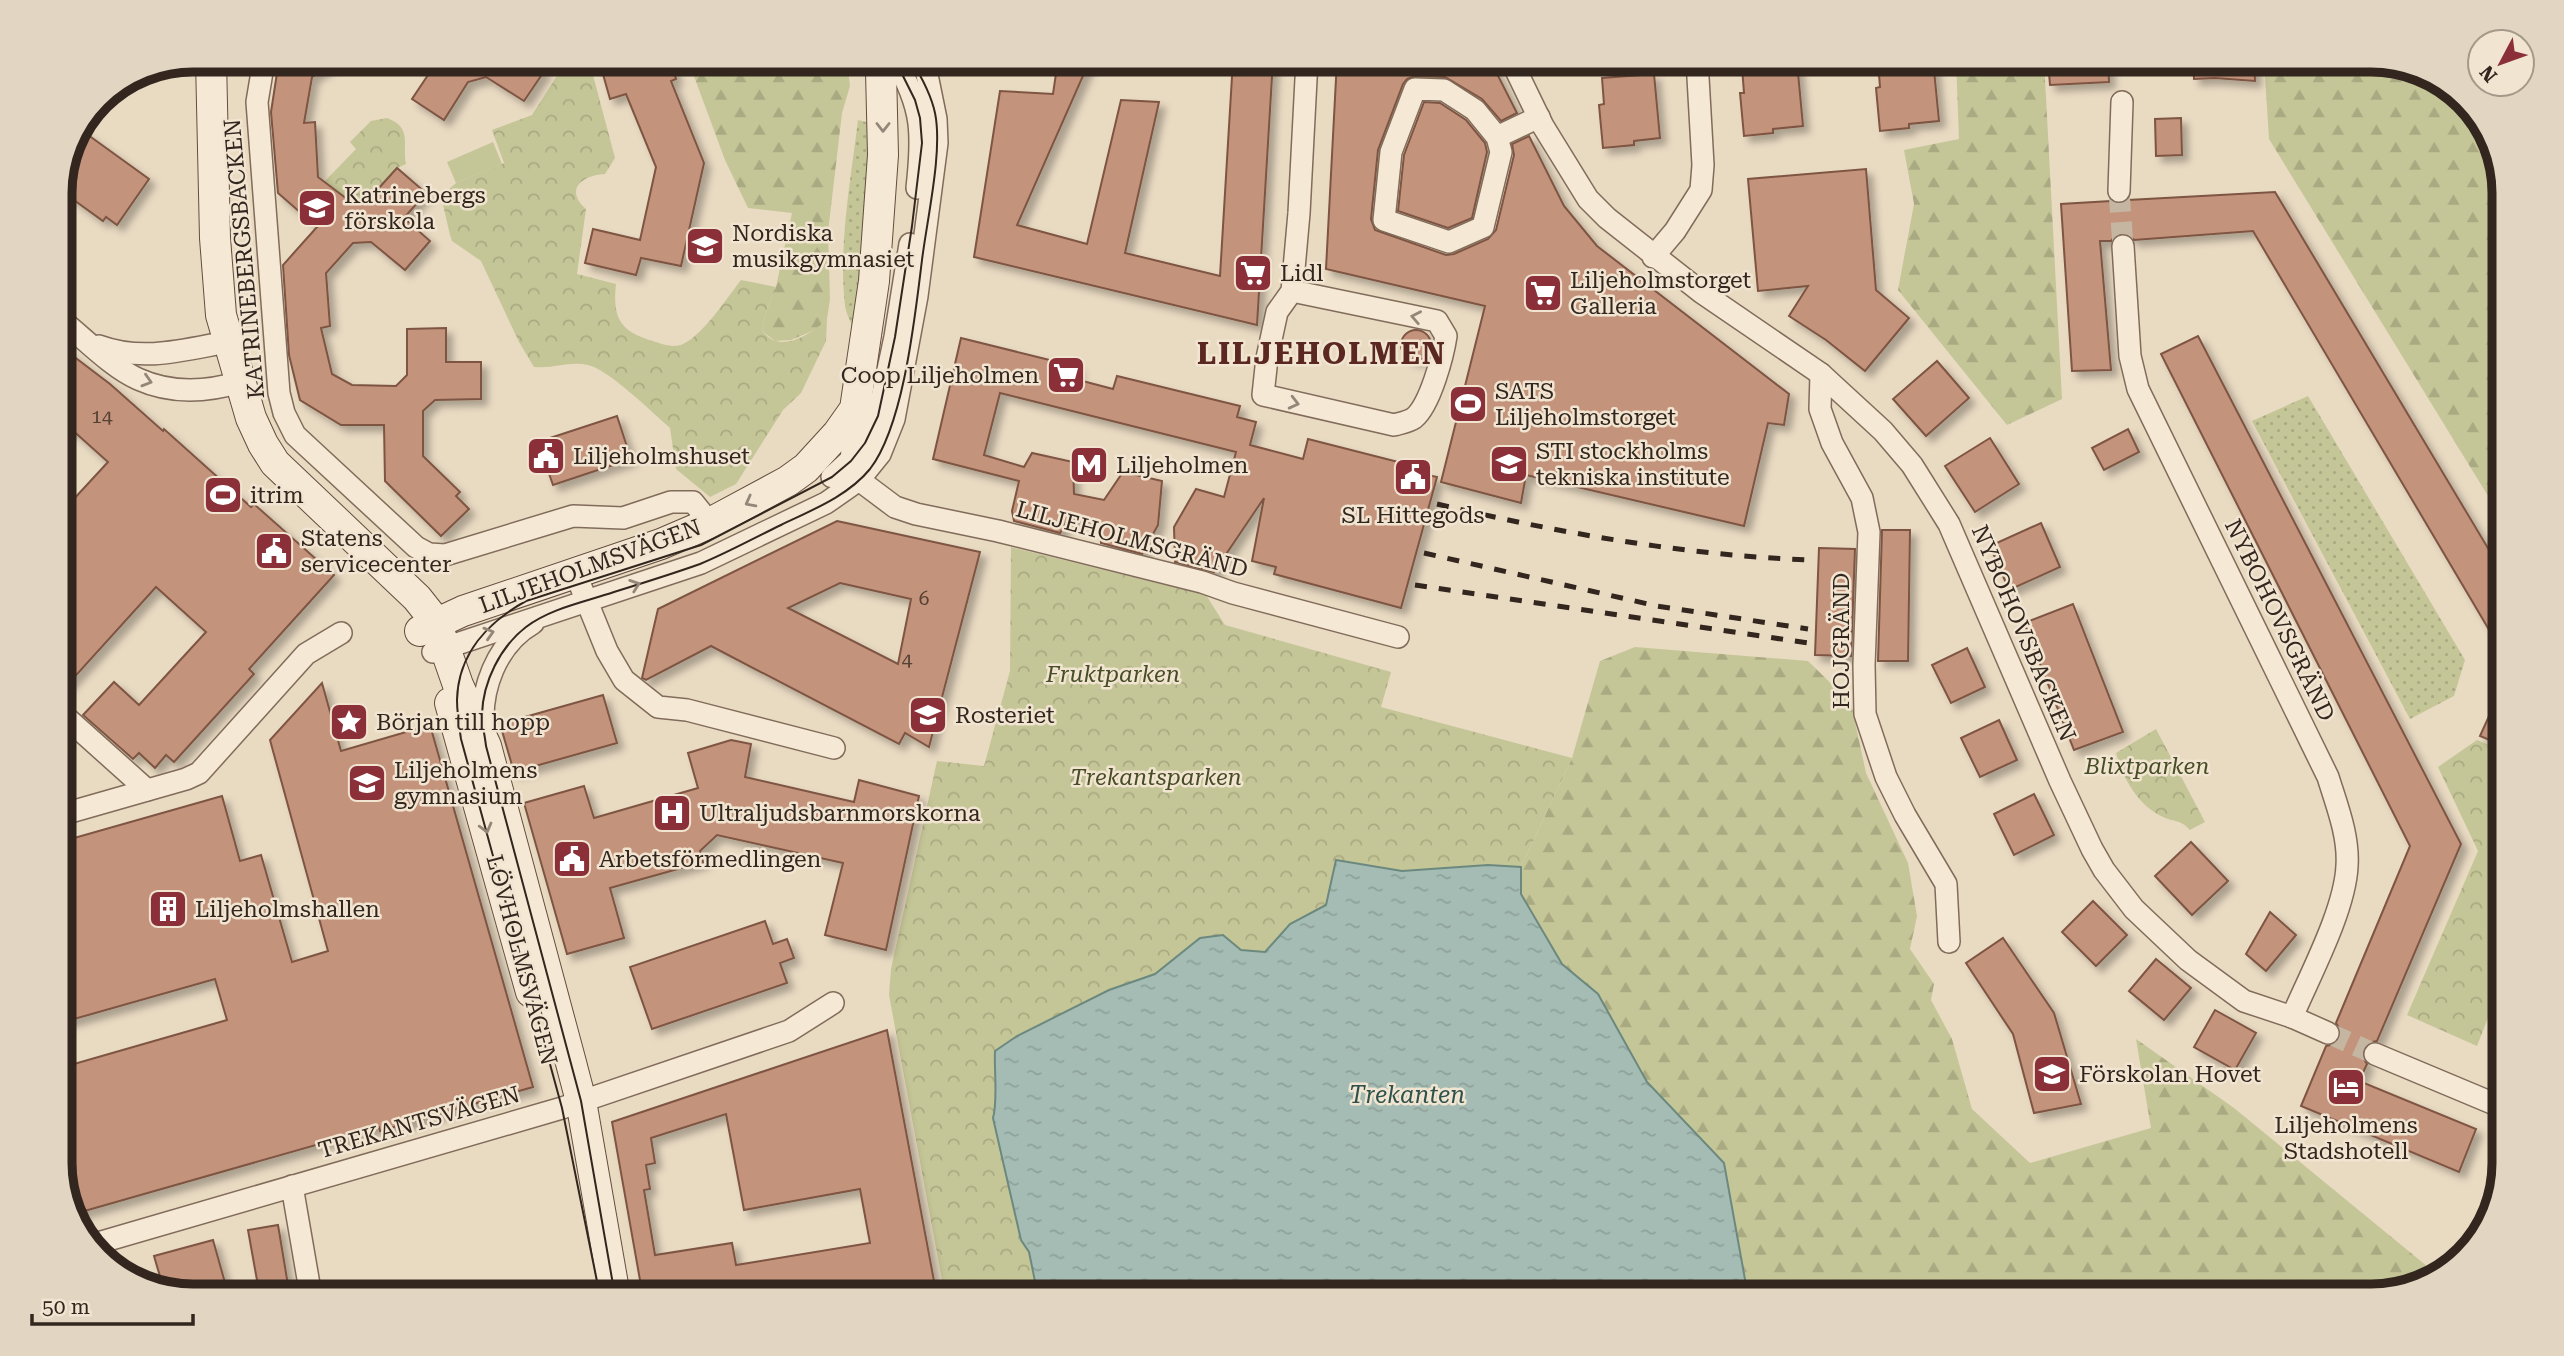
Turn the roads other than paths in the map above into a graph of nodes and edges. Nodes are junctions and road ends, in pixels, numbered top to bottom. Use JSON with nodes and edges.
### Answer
{"nodes":[{"id":1,"x":199,"y":72,"type":"edge"},
{"id":2,"x":211,"y":72,"type":"edge"},
{"id":3,"x":262,"y":72,"type":"edge"},
{"id":4,"x":881,"y":72,"type":"edge"},
{"id":5,"x":901,"y":72,"type":"edge"},
{"id":6,"x":926,"y":72,"type":"edge"},
{"id":7,"x":1306,"y":72,"type":"edge"},
{"id":8,"x":1517,"y":72,"type":"edge"},
{"id":9,"x":1698,"y":72,"type":"edge"},
{"id":10,"x":2122,"y":102,"type":"dead end"},
{"id":11,"x":1539,"y":117,"type":"junction"},
{"id":12,"x":1497,"y":137,"type":"junction"},
{"id":13,"x":2119,"y":191,"type":"tunnel mouth"},
{"id":14,"x":2123,"y":246,"type":"tunnel mouth"},
{"id":15,"x":1653,"y":257,"type":"junction"},
{"id":16,"x":1292,"y":291,"type":"junction"},
{"id":17,"x":72,"y":328,"type":"edge"},
{"id":18,"x":91,"y":343,"type":"junction"},
{"id":19,"x":218,"y":344,"type":"junction"},
{"id":20,"x":1821,"y":374,"type":"junction"},
{"id":21,"x":231,"y":385,"type":"junction"},
{"id":22,"x":855,"y":410,"type":"junction"},
{"id":23,"x":855,"y":470,"type":"junction"},
{"id":24,"x":788,"y":481,"type":"junction"},
{"id":25,"x":710,"y":523,"type":"junction"},
{"id":26,"x":577,"y":571,"type":"junction"},
{"id":27,"x":585,"y":601,"type":"junction"},
{"id":28,"x":547,"y":615,"type":"junction"},
{"id":29,"x":341,"y":633,"type":"dead end"},
{"id":30,"x":1398,"y":636,"type":"dead end"},
{"id":31,"x":434,"y":638,"type":"junction"},
{"id":32,"x":493,"y":669,"type":"joint"},
{"id":33,"x":72,"y":723,"type":"edge"},
{"id":34,"x":486,"y":746,"type":"junction"},
{"id":35,"x":834,"y":748,"type":"dead end"},
{"id":36,"x":147,"y":790,"type":"junction"},
{"id":37,"x":72,"y":812,"type":"edge"},
{"id":38,"x":1949,"y":942,"type":"dead end"},
{"id":39,"x":833,"y":1003,"type":"dead end"},
{"id":40,"x":2292,"y":1017,"type":"junction"},
{"id":41,"x":2328,"y":1033,"type":"tunnel mouth"},
{"id":42,"x":2375,"y":1054,"type":"tunnel mouth"},
{"id":43,"x":2492,"y":1103,"type":"edge"},
{"id":44,"x":571,"y":1104,"type":"junction"},
{"id":45,"x":292,"y":1186,"type":"junction"},
{"id":46,"x":101,"y":1242,"type":"edge"},
{"id":47,"x":309,"y":1284,"type":"edge"},
{"id":48,"x":598,"y":1284,"type":"edge"},
{"id":49,"x":612,"y":1284,"type":"edge"}],
"edges":[{"from":1,"to":19,"type":"street"},
{"from":2,"to":19,"type":"street"},
{"from":3,"to":25,"type":"street","name":"KATRINEBERGSBACKEN"},
{"from":4,"to":22,"type":"street","one_way":true},
{"from":5,"to":23,"type":"street","name":"LILJEHOLMSVÄGEN"},
{"from":6,"to":23,"type":"street","name":"LILJEHOLMSVÄGEN"},
{"from":7,"to":16,"type":"street"},
{"from":8,"to":11,"type":"street","name":"NYBOHOVSBACKEN"},
{"from":9,"to":15,"type":"street"},
{"from":10,"to":13,"type":"street"},
{"from":11,"to":12,"type":"street"},
{"from":11,"to":15,"type":"street","name":"NYBOHOVSBACKEN"},
{"from":12,"to":12,"type":"street"},
{"from":14,"to":40,"type":"street","name":"NYBOHOVSGRÄND"},
{"from":15,"to":20,"type":"street","name":"NYBOHOVSBACKEN"},
{"from":16,"to":16,"type":"street","one_way":true},
{"from":17,"to":18,"type":"street"},
{"from":18,"to":19,"type":"street"},
{"from":18,"to":21,"type":"street","one_way":true},
{"from":19,"to":21,"type":"street"},
{"from":20,"to":38,"type":"street","name":"HOJGRÄND"},
{"from":20,"to":40,"type":"street","name":"NYBOHOVSBACKEN"},
{"from":21,"to":31,"type":"street"},
{"from":22,"to":23,"type":"street"},
{"from":22,"to":24,"type":"street","name":"LILJEHOLMSVÄGEN"},
{"from":23,"to":24,"type":"street","name":"LILJEHOLMSGRÄND"},
{"from":27,"to":23,"type":"street","name":"LILJEHOLMSVÄGEN","one_way":true},
{"from":23,"to":30,"type":"street","name":"LILJEHOLMSGRÄND"},
{"from":24,"to":25,"type":"street","name":"LILJEHOLMSVÄGEN","one_way":true},
{"from":25,"to":26,"type":"street","name":"LILJEHOLMSVÄGEN"},
{"from":26,"to":27,"type":"street"},
{"from":26,"to":31,"type":"street","name":"LILJEHOLMSVÄGEN"},
{"from":27,"to":28,"type":"street","name":"LILJEHOLMSVÄGEN"},
{"from":27,"to":35,"type":"street"},
{"from":31,"to":28,"type":"street","name":"LILJEHOLMSVÄGEN","one_way":true},
{"from":28,"to":32,"type":"street","name":"LILJEHOLMSVÄGEN"},
{"from":29,"to":36,"type":"street"},
{"from":31,"to":34,"type":"street","name":"LÖVHOLMSVÄGEN"},
{"from":31,"to":44,"type":"street","name":"LÖVHOLMSVÄGEN","one_way":true},
{"from":32,"to":34,"type":"street","name":"LÖVHOLMSVÄGEN"},
{"from":33,"to":36,"type":"street"},
{"from":34,"to":44,"type":"street","name":"LÖVHOLMSVÄGEN"},
{"from":36,"to":37,"type":"street"},
{"from":39,"to":44,"type":"street","name":"TREKANTSVÄGEN"},
{"from":40,"to":41,"type":"street","name":"NYBOHOVSBACKEN"},
{"from":42,"to":43,"type":"street"},
{"from":44,"to":45,"type":"street","name":"TREKANTSVÄGEN"},
{"from":44,"to":48,"type":"street","name":"LÖVHOLMSVÄGEN"},
{"from":44,"to":49,"type":"street","name":"LÖVHOLMSVÄGEN"},
{"from":45,"to":46,"type":"street","name":"TREKANTSVÄGEN"},
{"from":45,"to":47,"type":"street"}]}
